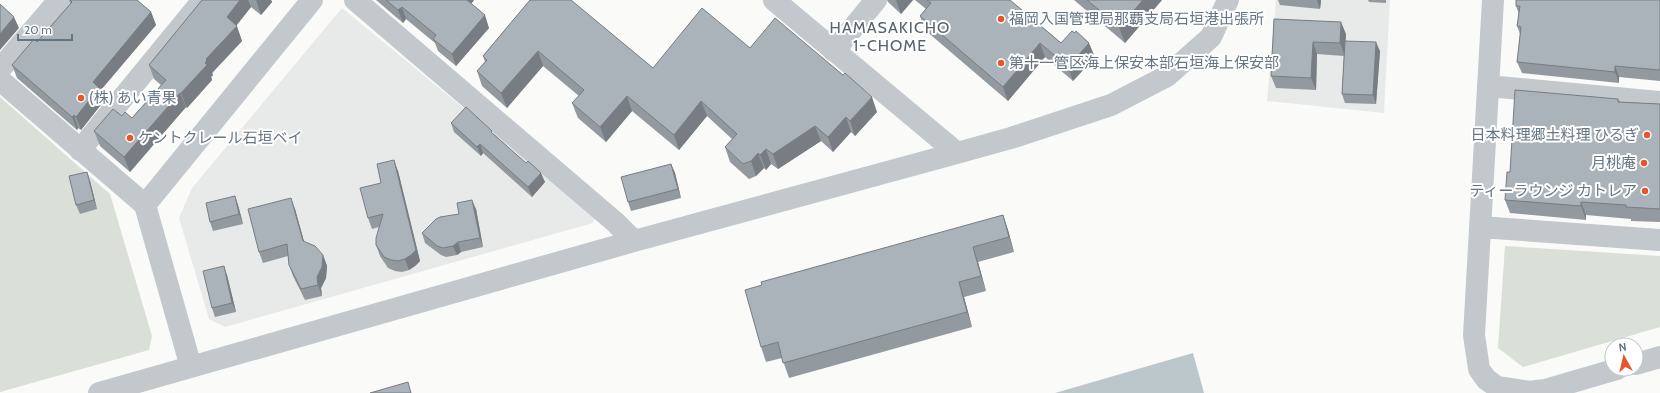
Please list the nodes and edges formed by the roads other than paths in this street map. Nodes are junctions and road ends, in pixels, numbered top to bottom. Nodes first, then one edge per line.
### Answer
1 (59, 0) edge
2 (203, 0) edge
3 (312, 0) edge
4 (356, 0) edge
5 (774, 0) edge
6 (876, 0) edge
7 (1228, 0) edge
8 (1493, 0) edge
9 (834, 51) junction
10 (0, 69) edge
11 (0, 80) edge
12 (1488, 86) junction
13 (1660, 102) edge
14 (80, 150) junction
15 (957, 153) junction
16 (145, 204) junction
17 (1480, 227) junction
18 (1660, 240) edge
19 (634, 241) junction
20 (1660, 357) edge
21 (1644, 362) edge
22 (191, 367) junction
23 (1604, 373) edge
24 (99, 393) edge

1 - 10 street
2 - 14 street
3 - 16 street
4 - 19 street
5 - 9 street
6 - 9 street
7 - 15 street
8 - 12 street
9 - 15 street
11 - 14 street
12 - 13 street
12 - 17 street
14 - 16 street
15 - 19 street
16 - 22 street
17 - 18 street
17 - 23 street
19 - 22 street
20 - 21 street
22 - 24 street

